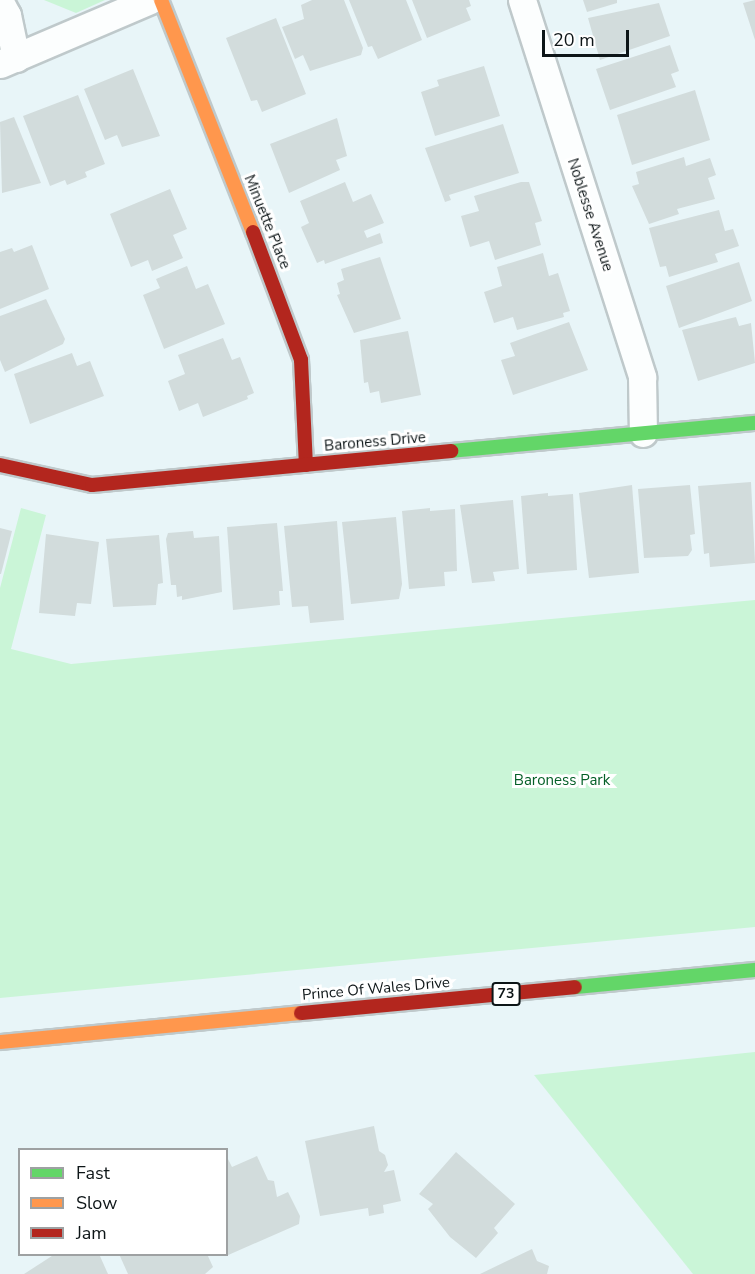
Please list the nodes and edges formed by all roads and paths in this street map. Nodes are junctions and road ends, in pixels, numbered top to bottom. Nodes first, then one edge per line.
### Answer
1 (150, 0) edge
2 (161, 0) edge
3 (522, 0) edge
4 (0, 2) edge
5 (8, 61) edge
6 (755, 423) edge
7 (643, 434) junction
8 (0, 465) edge
9 (306, 465) junction
10 (755, 970) edge
11 (0, 1042) edge

1 - 5 street
2 - 9 street, Minuette Place
3 - 7 street, Noblesse Avenue
4 - 5 street
6 - 7 street, Baroness Drive
7 - 9 street, Baroness Drive
8 - 9 street, Baroness Drive
10 - 11 street, Prince Of Wales Drive / 73

